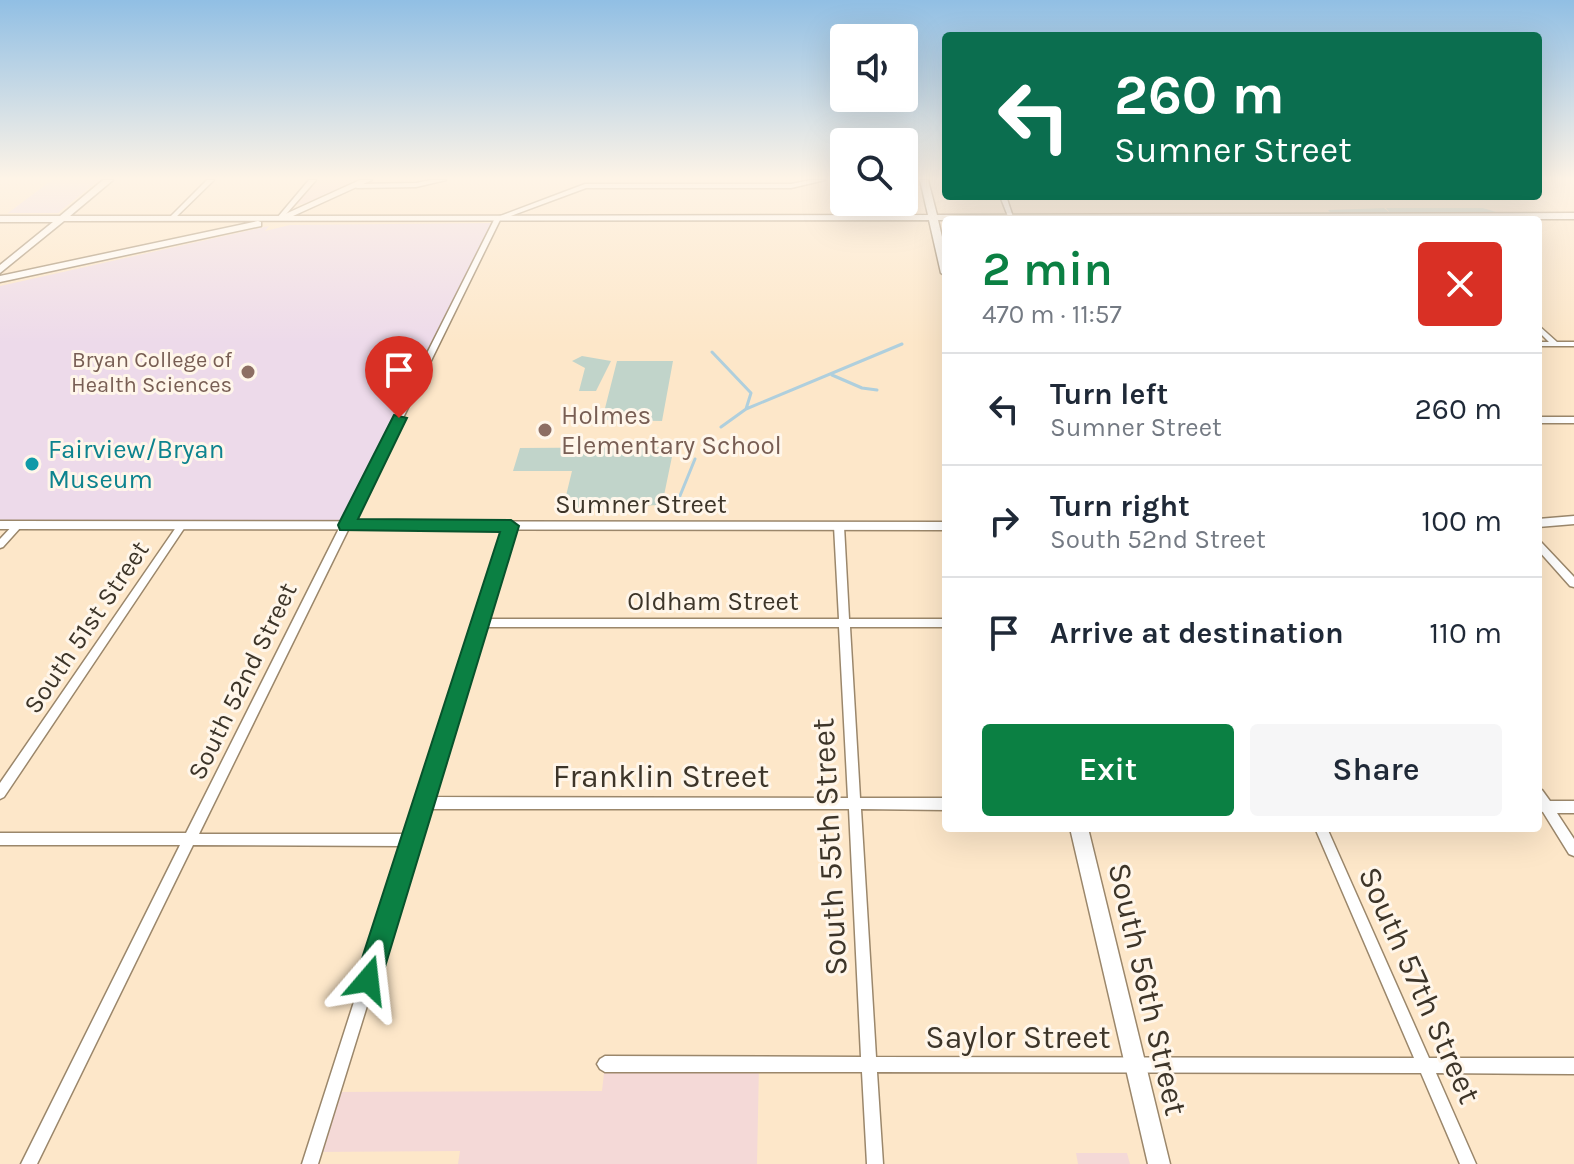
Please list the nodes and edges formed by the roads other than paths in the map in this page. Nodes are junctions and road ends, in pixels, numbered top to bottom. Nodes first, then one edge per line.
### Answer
1 (43, 234) edge
2 (208, 234) edge
3 (489, 234) edge
4 (937, 234) edge
5 (942, 257) edge
6 (0, 270) edge
7 (0, 279) edge
8 (1542, 331) edge
9 (1542, 344) edge
10 (1555, 344) junction
11 (1574, 344) edge
12 (1542, 420) edge
13 (1574, 420) edge
14 (1574, 520) edge
15 (1542, 523) edge
16 (0, 525) edge
17 (18, 525) junction
18 (182, 525) junction
19 (346, 525) junction
20 (511, 526) junction
21 (839, 526) junction
22 (942, 526) edge
23 (0, 545) edge
24 (1542, 548) edge
25 (1574, 583) edge
26 (480, 623) junction
27 (845, 623) junction
28 (942, 623) edge
29 (0, 793) edge
30 (423, 803) junction
31 (855, 804) junction
32 (942, 804) edge
33 (1542, 807) edge
34 (1574, 807) edge
35 (1080, 832) edge
36 (1323, 832) edge
37 (0, 839) edge
38 (191, 839) junction
39 (412, 840) junction
40 (1574, 850) edge
41 (605, 1064) dead end
42 (870, 1065) junction
43 (1136, 1065) junction
44 (1425, 1066) junction
45 (1574, 1066) edge
46 (29, 1164) edge
47 (310, 1164) edge
48 (875, 1164) edge
49 (1159, 1164) edge
50 (1468, 1164) edge

1 - 6 main road
2 - 7 main road
3 - 19 street, South 52nd Street
4 - 5 main road
8 - 10 street
9 - 10 street
10 - 11 street
12 - 13 street
14 - 15 street
16 - 17 street, Sumner Street
17 - 18 street, Sumner Street
17 - 23 street
18 - 19 street, Sumner Street
18 - 29 street, South 51st Street
19 - 20 street, Sumner Street
19 - 38 street, South 52nd Street
20 - 21 street, Sumner Street
20 - 26 street
21 - 22 street, Sumner Street
21 - 27 street, South 55th Street
24 - 25 street
26 - 27 street, Oldham Street
26 - 30 street
27 - 28 street, Oldham Street
27 - 31 street, South 55th Street
30 - 31 street, Franklin Street
30 - 39 street
31 - 32 street, Franklin Street
31 - 42 street, South 55th Street
33 - 34 street
33 - 40 street
35 - 43 main road, South 56th Street
36 - 44 street, South 57th Street
37 - 38 street
38 - 39 street
38 - 46 street, South 52nd Street
39 - 47 street
41 - 42 street, Saylor Street
42 - 43 street, Saylor Street
42 - 48 street, South 55th Street
43 - 44 street, Saylor Street
43 - 49 main road, South 56th Street
44 - 45 street, Saylor Street
44 - 50 street, South 57th Street

